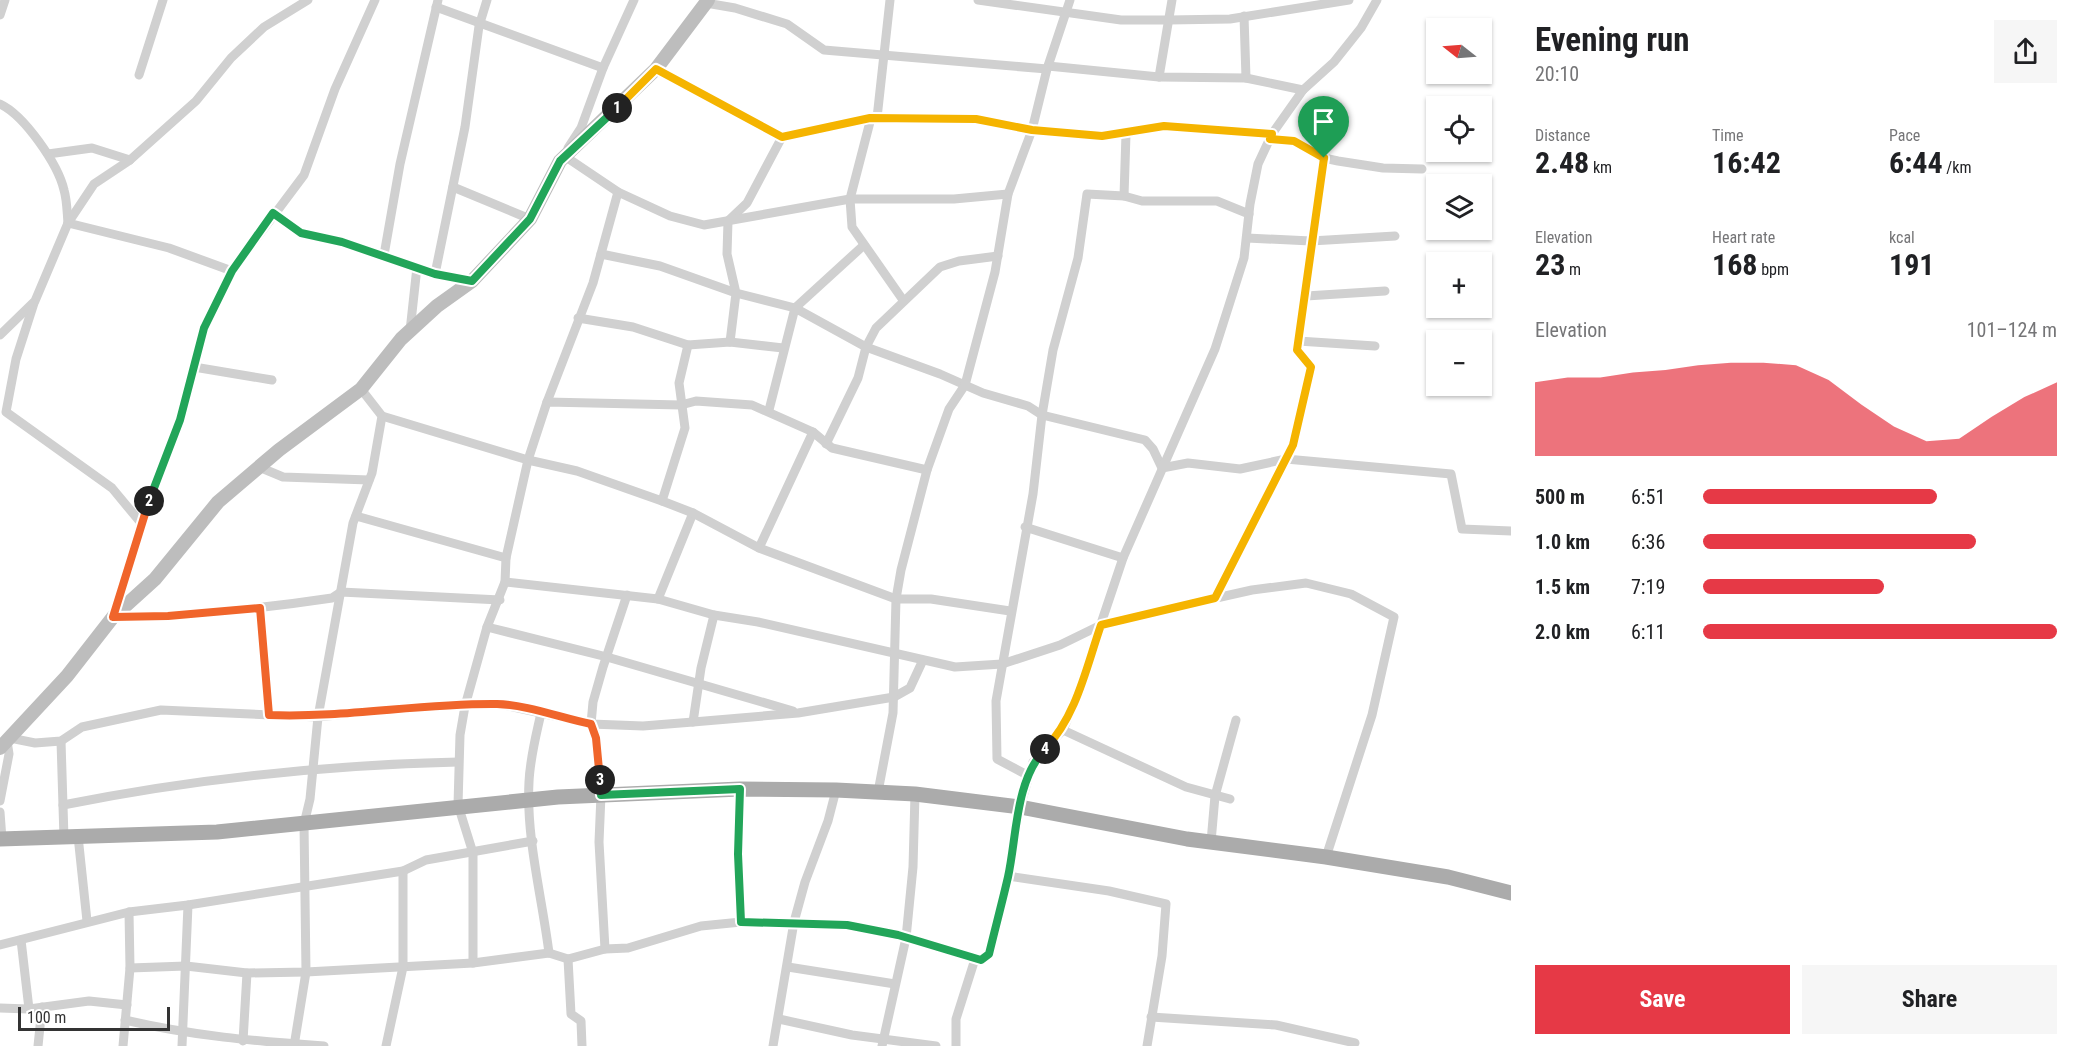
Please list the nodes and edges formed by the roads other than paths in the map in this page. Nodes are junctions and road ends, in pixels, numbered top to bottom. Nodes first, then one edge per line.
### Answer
1 (5, 0) edge
2 (163, 0) edge
3 (308, 0) edge
4 (375, 0) edge
5 (487, 0) edge
6 (634, 0) edge
7 (743, 0) edge
8 (891, 0) edge
9 (983, 0) edge
10 (1070, 0) edge
11 (1172, 0) edge
12 (1348, 0) edge
13 (1377, 0) edge
14 (707, 2) edge
15 (437, 4) edge
16 (735, 8) junction
17 (1067, 11) junction
18 (0, 15) edge
19 (1244, 16) junction
20 (1169, 20) junction
21 (481, 22) junction
22 (882, 54) junction
23 (603, 68) junction
24 (1047, 68) junction
25 (656, 69) junction
26 (139, 75) dead end
27 (1159, 77) junction
28 (1246, 78) junction
29 (1303, 90) junction
30 (0, 105) edge
31 (874, 118) junction
32 (1032, 130) junction
33 (1126, 134) junction
34 (1271, 136) junction
35 (782, 137) junction
36 (48, 154) junction
37 (1324, 158) junction
38 (563, 159) junction
39 (130, 160) junction
40 (1422, 169) dead end
41 (453, 188) junction
42 (618, 192) junction
43 (1008, 194) junction
44 (1124, 196) junction
45 (850, 199) junction
46 (273, 213) junction
47 (1249, 214) junction
48 (530, 219) junction
49 (729, 221) junction
50 (68, 223) junction
51 (1395, 236) dead end
52 (1247, 238) junction
53 (1311, 241) junction
54 (864, 245) junction
55 (601, 254) junction
56 (384, 255) junction
57 (998, 256) junction
58 (417, 267) junction
59 (232, 271) junction
60 (435, 274) junction
61 (472, 281) junction
62 (1385, 291) dead end
63 (736, 293) junction
64 (1306, 296) junction
65 (903, 300) junction
66 (35, 301) junction
67 (795, 308) junction
68 (578, 318) junction
69 (410, 331) junction
70 (0, 335) edge
71 (1299, 341) junction
72 (730, 342) junction
73 (688, 345) junction
74 (1375, 346) dead end
75 (866, 347) junction
76 (783, 348) junction
77 (194, 367) junction
78 (272, 380) dead end
79 (964, 385) junction
80 (362, 389) junction
81 (547, 402) junction
82 (681, 405) junction
83 (769, 410) junction
84 (1042, 415) junction
85 (382, 416) junction
86 (813, 432) junction
87 (826, 444) junction
88 (1286, 459) junction
89 (528, 460) junction
90 (259, 467) junction
91 (1162, 468) junction
92 (927, 470) junction
93 (369, 480) junction
94 (662, 501) junction
95 (693, 513) junction
96 (356, 516) junction
97 (141, 523) junction
98 (1025, 527) junction
99 (1511, 531) edge
100 (759, 548) junction
101 (506, 558) junction
102 (1123, 558) junction
103 (505, 582) junction
104 (341, 592) junction
105 (627, 595) junction
106 (1215, 598) junction
107 (658, 599) junction
108 (896, 599) junction
109 (500, 600) junction
110 (260, 608) junction
111 (1010, 611) junction
112 (714, 615) junction
113 (113, 617) junction
114 (1101, 625) junction
115 (487, 627) junction
116 (893, 653) junction
117 (607, 657) junction
118 (923, 660) junction
119 (1002, 664) junction
120 (698, 684) junction
121 (894, 697) junction
122 (465, 706) junction
123 (541, 713) junction
124 (798, 713) junction
125 (269, 715) junction
126 (318, 717) junction
127 (1236, 720) dead end
128 (693, 722) junction
129 (591, 724) junction
130 (1063, 730) junction
131 (61, 741) junction
132 (6, 742) edge
133 (458, 762) junction
134 (313, 770) junction
135 (1029, 776) junction
136 (740, 789) junction
137 (836, 790) junction
138 (878, 792) junction
139 (915, 794) junction
140 (601, 795) junction
141 (1215, 796) junction
142 (0, 797) edge
143 (1230, 799) dead end
144 (530, 800) junction
145 (63, 805) junction
146 (458, 805) junction
147 (1020, 807) junction
148 (0, 812) edge
149 (304, 824) junction
150 (71, 837) junction
151 (1, 839) edge
152 (533, 841) junction
153 (1211, 842) junction
154 (473, 853) junction
155 (1326, 857) junction
156 (403, 871) junction
157 (1008, 876) junction
158 (306, 887) junction
159 (1511, 893) edge
160 (188, 905) junction
161 (129, 912) junction
162 (87, 921) junction
163 (794, 921) junction
164 (741, 922) junction
165 (906, 938) junction
166 (21, 940) junction
167 (0, 945) edge
168 (605, 950) junction
169 (549, 953) junction
170 (568, 959) junction
171 (975, 959) junction
172 (473, 963) junction
173 (186, 966) junction
174 (403, 967) junction
175 (788, 967) junction
176 (130, 968) junction
177 (306, 972) junction
178 (247, 973) junction
179 (895, 984) junction
180 (127, 1005) junction
181 (42, 1007) junction
182 (0, 1008) edge
183 (29, 1009) junction
184 (1151, 1017) junction
185 (779, 1019) junction
186 (125, 1020) junction
187 (183, 1033) junction
188 (243, 1041) junction
189 (884, 1043) edge
190 (1355, 1043) dead end
191 (294, 1045) edge
192 (38, 1046) edge
193 (123, 1046) edge
194 (182, 1046) edge
195 (324, 1046) edge
196 (386, 1046) edge
197 (582, 1046) edge
198 (773, 1046) edge
199 (936, 1046) edge
200 (956, 1046) edge
201 (1147, 1046) edge

1 - 18 street
2 - 26 street
3 - 39 street
4 - 46 street
5 - 21 street
6 - 23 street
7 - 16 street
8 - 22 street
9 - 17 street
10 - 17 street
11 - 20 street
12 - 19 street
13 - 29 street
14 - 16 street
14 - 25 street
15 - 21 street
15 - 56 street
16 - 22 street
17 - 20 street
17 - 24 street
19 - 20 street
19 - 28 street
20 - 27 street
21 - 23 street
21 - 41 street
22 - 24 street
22 - 31 street
23 - 38 street
24 - 27 street
24 - 32 street
25 - 35 street
25 - 38 street
27 - 28 street
28 - 29 street
29 - 34 street
30 - 36 street
31 - 32 street
31 - 35 street
31 - 45 street
32 - 33 street
32 - 43 street
33 - 34 street
33 - 44 street
34 - 37 street
34 - 47 street
35 - 49 street
36 - 39 street
36 - 50 street
37 - 40 street
37 - 53 street
38 - 42 street
38 - 48 street
39 - 50 street
41 - 48 street
41 - 60 street
42 - 49 street
42 - 55 street
43 - 45 street
43 - 57 street
44 - 47 street
44 - 84 street
45 - 49 street
45 - 54 street
46 - 56 street
46 - 59 street
47 - 52 street
48 - 61 street
49 - 63 street
50 - 59 street
50 - 66 street
51 - 53 street
52 - 53 street
52 - 91 street
53 - 64 street
54 - 65 street
54 - 67 street
55 - 63 street
55 - 68 street
56 - 58 street
57 - 65 street
57 - 79 street
58 - 60 street
58 - 69 street
59 - 77 street
60 - 61 street
61 - 69 street
62 - 64 street
63 - 67 street
63 - 72 street
64 - 71 street
65 - 75 street
66 - 70 street
66 - 97 street
67 - 75 street
67 - 76 street
68 - 73 street
68 - 81 street
69 - 80 street
71 - 74 street
71 - 88 street
72 - 73 street
72 - 76 street
73 - 82 street
75 - 79 street
75 - 87 street
76 - 83 street
77 - 78 street
77 - 97 street
79 - 84 street
79 - 92 street
80 - 85 street
80 - 90 street
81 - 82 street
81 - 89 street
82 - 83 street
82 - 94 street
83 - 86 street
84 - 91 street
84 - 98 street
85 - 89 street
85 - 93 street
86 - 87 street
86 - 100 street
87 - 92 street
88 - 91 street
88 - 99 street
88 - 106 street
89 - 94 street
89 - 101 street
90 - 93 street
90 - 113 street
91 - 102 street
92 - 108 street
93 - 96 street
94 - 95 street
95 - 100 street
95 - 107 street
96 - 101 street
96 - 104 street
97 - 113 street
98 - 102 street
98 - 111 street
100 - 108 street
101 - 103 street
102 - 114 street
103 - 105 street
103 - 109 street
104 - 109 street
104 - 110 street
104 - 126 street
105 - 107 street
105 - 117 street
106 - 114 street
106 - 155 street
107 - 112 street
108 - 111 street
108 - 116 street
109 - 115 street
110 - 113 street
110 - 125 street
111 - 119 street
112 - 116 street
112 - 120 street
113 - 132 street
114 - 119 street
114 - 130 street
115 - 117 street
115 - 122 street
116 - 118 street
116 - 121 street
117 - 120 street
117 - 129 street
118 - 119 street
118 - 121 street
119 - 135 street
120 - 124 street
120 - 128 street
121 - 124 street
121 - 138 street
122 - 123 street
122 - 126 street
122 - 133 street
123 - 129 street
123 - 144 street
124 - 128 street
125 - 126 street
125 - 131 street
126 - 134 street
127 - 141 street
128 - 129 street
129 - 140 street
130 - 135 street
130 - 141 street
131 - 132 street
131 - 145 street
132 - 142 street
133 - 134 street
133 - 146 street
134 - 145 street
134 - 149 street
135 - 147 street
136 - 137 main road
136 - 140 main road
136 - 164 street
137 - 138 main road
137 - 163 street
138 - 139 main road
139 - 147 main road
139 - 165 street
140 - 144 main road
140 - 168 street
141 - 143 street
141 - 153 street
144 - 146 main road
144 - 152 street
145 - 150 street
146 - 149 main road
146 - 154 street
147 - 153 main road
147 - 157 street
148 - 151 street
149 - 150 main road
149 - 158 street
150 - 151 main road
150 - 162 street
152 - 154 street
152 - 169 street
153 - 155 main road
154 - 156 street
154 - 172 street
155 - 159 main road
156 - 158 street
156 - 174 street
157 - 171 street
157 - 184 street
158 - 160 street
158 - 177 street
160 - 161 street
160 - 173 street
161 - 162 street
161 - 176 street
162 - 166 street
163 - 164 street
163 - 165 street
163 - 175 street
164 - 168 street
165 - 171 street
165 - 179 street
166 - 167 street
166 - 183 street
168 - 170 street
169 - 170 street
169 - 172 street
170 - 197 street
171 - 200 street
172 - 174 street
173 - 176 street
173 - 178 street
173 - 187 street
174 - 177 street
174 - 196 street
175 - 179 street
175 - 185 street
176 - 180 street
177 - 178 street
177 - 191 street
178 - 188 street
179 - 189 street
180 - 181 street
180 - 186 street
181 - 183 street
181 - 192 street
182 - 183 street
184 - 190 street
184 - 201 street
185 - 189 street
185 - 198 street
186 - 187 street
186 - 193 street
187 - 188 street
187 - 194 street
188 - 191 street
189 - 199 street
191 - 195 street

